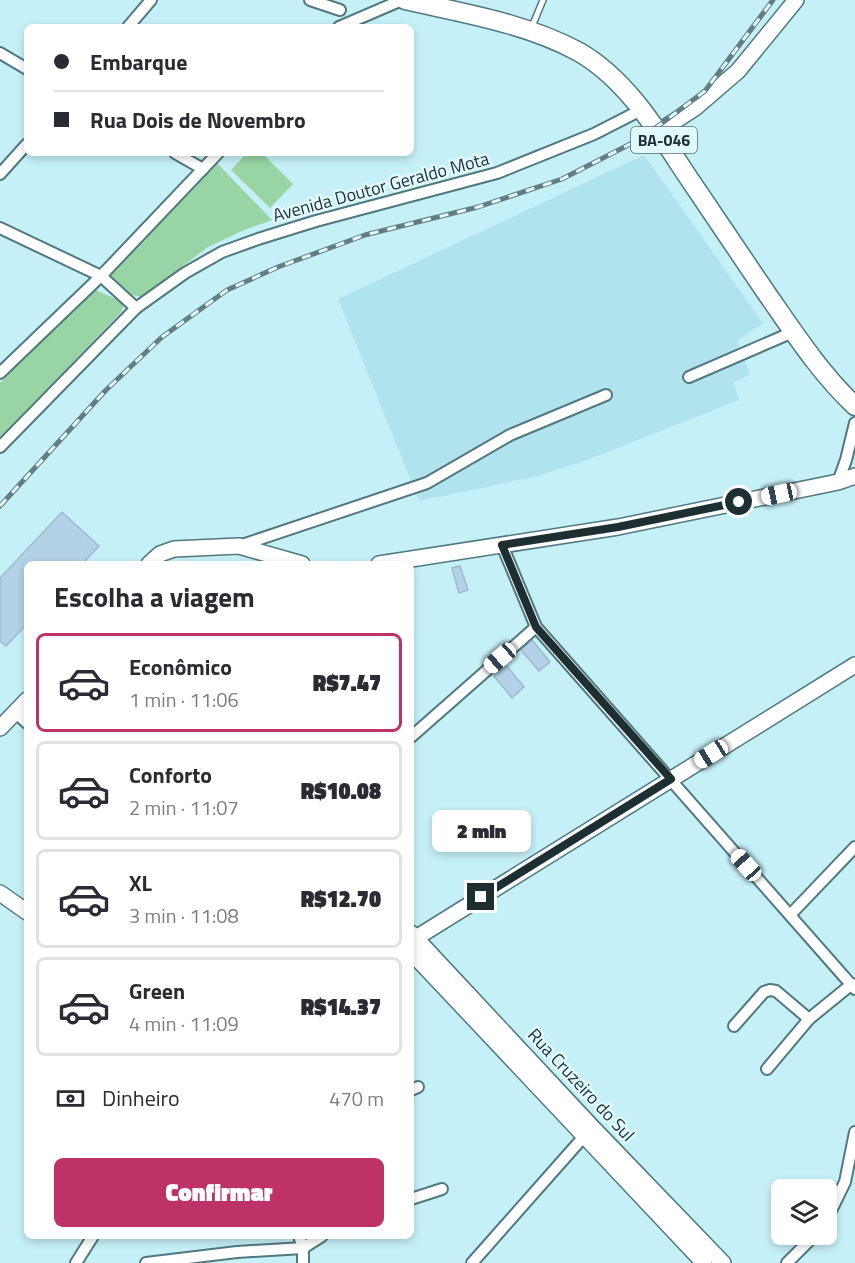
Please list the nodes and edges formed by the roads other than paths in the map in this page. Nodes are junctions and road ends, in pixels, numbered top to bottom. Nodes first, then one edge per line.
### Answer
1 (151, 0) edge
2 (310, 0) edge
3 (403, 0) edge
4 (543, 0) edge
5 (796, 0) edge
6 (340, 5) edge
7 (453, 5) edge
8 (131, 24) edge
9 (340, 24) edge
10 (347, 24) edge
11 (530, 32) junction
12 (0, 53) edge
13 (24, 67) edge
14 (641, 110) junction
15 (658, 132) junction
16 (24, 147) edge
17 (180, 156) edge
18 (215, 156) edge
19 (203, 169) junction
20 (0, 174) edge
21 (0, 228) edge
22 (101, 276) junction
23 (136, 308) junction
24 (793, 333) junction
25 (0, 373) edge
26 (689, 377) dead end
27 (606, 395) dead end
28 (855, 405) edge
29 (855, 423) edge
30 (0, 447) edge
31 (855, 477) edge
32 (838, 482) junction
33 (502, 545) junction
34 (239, 546) junction
35 (152, 561) edge
36 (292, 561) edge
37 (398, 561) edge
38 (536, 627) junction
39 (855, 665) edge
40 (24, 703) edge
41 (15, 712) junction
42 (24, 720) edge
43 (0, 728) edge
44 (414, 734) edge
45 (671, 779) junction
46 (855, 848) edge
47 (0, 893) edge
48 (24, 910) edge
49 (791, 914) junction
50 (414, 940) edge
51 (414, 943) edge
52 (853, 986) edge
53 (809, 1019) junction
54 (734, 1026) dead end
55 (767, 1069) dead end
56 (588, 1132) junction
57 (855, 1132) edge
58 (442, 1189) dead end
59 (414, 1198) edge
60 (837, 1198) edge
61 (91, 1239) edge
62 (300, 1239) edge
63 (320, 1239) edge
64 (805, 1245) edge
65 (702, 1255) edge
66 (304, 1258) edge
67 (76, 1263) edge
68 (147, 1263) edge
69 (472, 1263) edge
70 (723, 1263) edge
71 (787, 1263) edge

1 - 8 street
2 - 6 street
3 - 7 main road, BA-046
3 - 10 street
4 - 11 lane
5 - 15 street
6 - 9 street
7 - 11 main road, BA-046
11 - 14 main road, BA-046
12 - 13 street
14 - 15 main road, BA-046
14 - 23 street, Avenida Doutor Geraldo Mota
15 - 24 main road, BA-046
16 - 20 street
17 - 19 street
18 - 19 street
19 - 22 street
21 - 22 street
22 - 23 street
22 - 25 street
23 - 30 street, Avenida Doutor Geraldo Mota
24 - 26 street
24 - 28 main road, BA-046
27 - 34 street
29 - 32 street
31 - 32 street
32 - 33 street
33 - 37 street
33 - 38 street
34 - 35 street
34 - 36 street
38 - 44 street
38 - 45 street
39 - 45 street
40 - 41 street
41 - 42 street
41 - 43 street
45 - 49 street
45 - 50 street
46 - 49 street
47 - 48 street
49 - 52 street
51 - 56 street, Rua Cruzeiro do Sul
52 - 53 street
53 - 54 street
53 - 55 street
56 - 65 street, Rua Cruzeiro do Sul
56 - 69 street
57 - 60 street
58 - 59 street
61 - 67 street
62 - 66 street
63 - 66 street
64 - 71 street
65 - 70 street, Rua Cruzeiro do Sul
66 - 68 street

